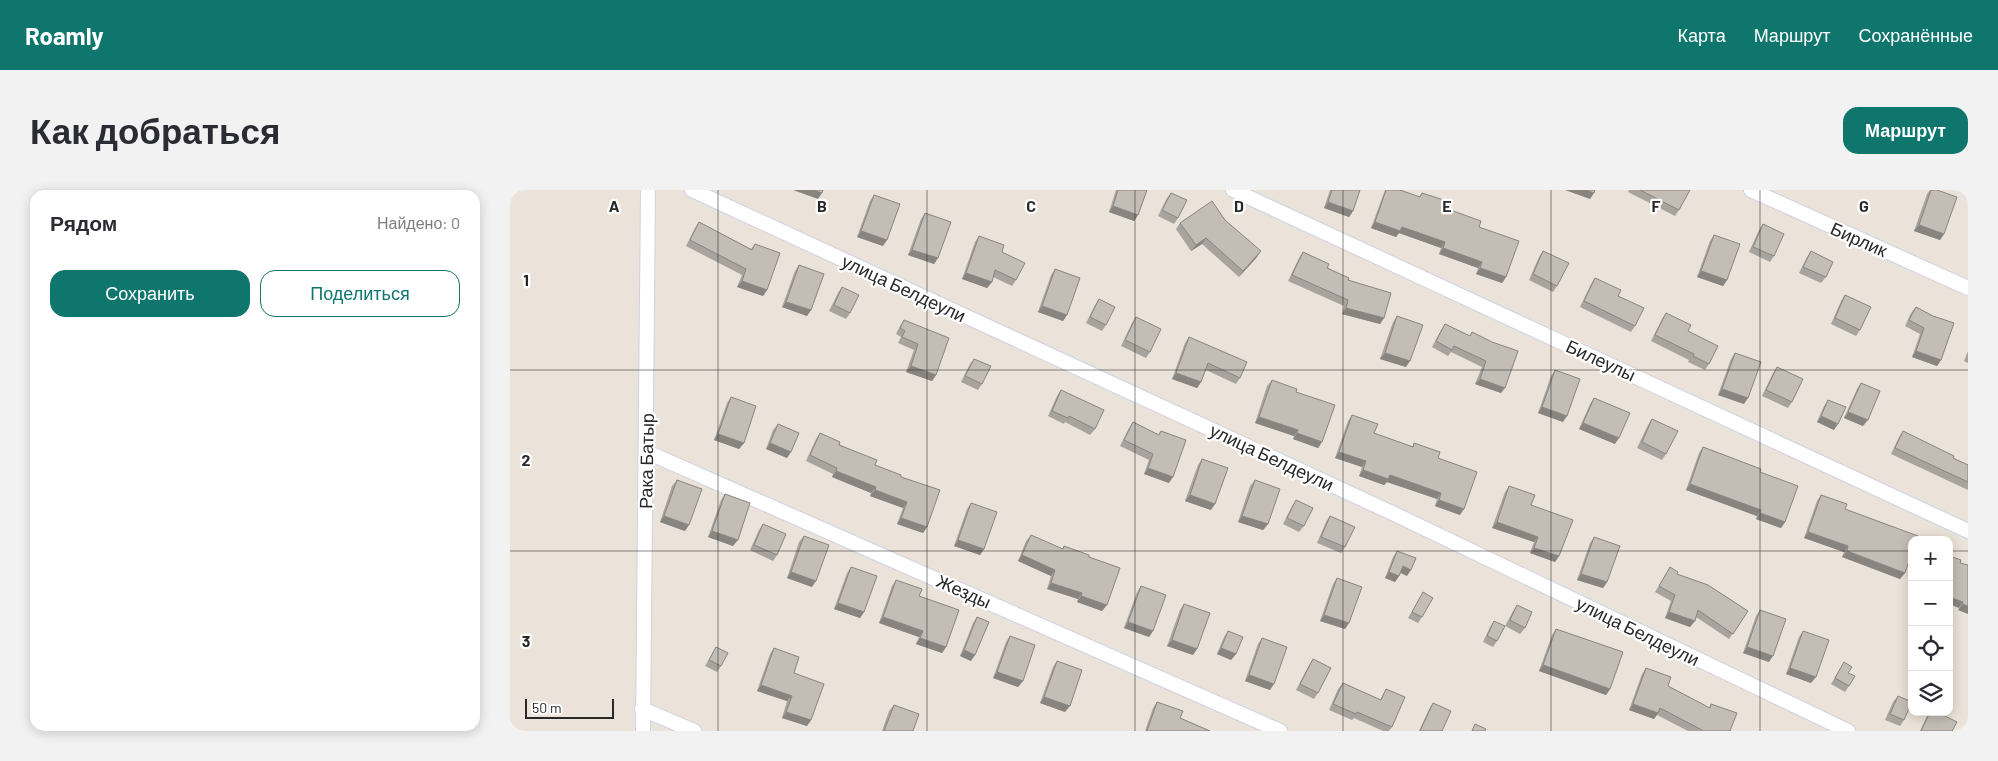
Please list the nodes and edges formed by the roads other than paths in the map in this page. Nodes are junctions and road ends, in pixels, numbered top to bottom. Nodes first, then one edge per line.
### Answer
1 (648, 190) edge
2 (692, 190) edge
3 (1234, 190) edge
4 (1751, 190) edge
5 (1968, 288) edge
6 (647, 452) junction
7 (1968, 531) edge
8 (642, 709) junction
9 (643, 731) edge
10 (694, 731) edge
11 (1280, 731) edge
12 (1848, 731) edge

1 - 6 street, Рака Батыр
2 - 12 street, улица Белдеули
3 - 7 street, Билеулы
4 - 5 street, Бирлик
6 - 8 street, Рака Батыр
6 - 11 street, Жезды
8 - 9 street, Рака Батыр
8 - 10 street

